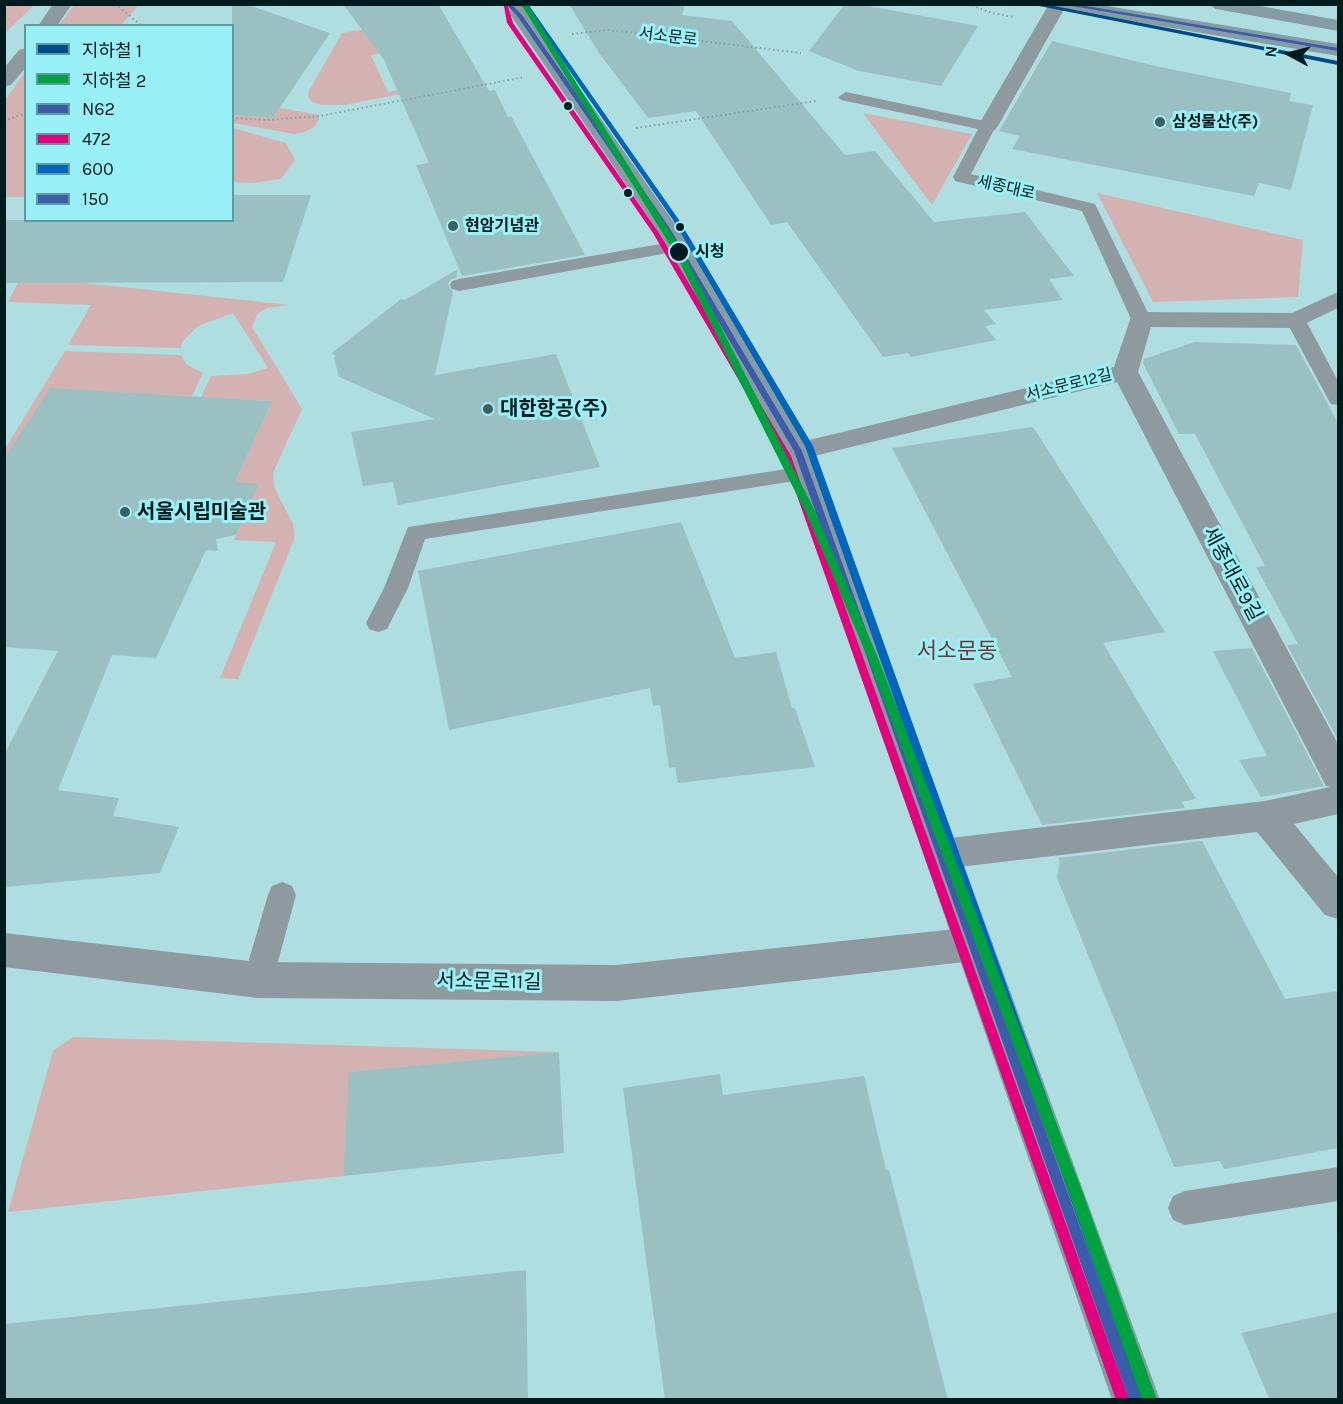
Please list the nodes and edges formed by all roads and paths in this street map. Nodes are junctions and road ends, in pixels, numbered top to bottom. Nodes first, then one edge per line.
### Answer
1 (63, 4) edge
2 (116, 4) edge
3 (1058, 4) edge
4 (1216, 4) edge
5 (515, 8) edge
6 (48, 24) edge
7 (140, 24) edge
8 (1338, 26) edge
9 (536, 39) junction
10 (1338, 50) edge
11 (801, 53) dead end
12 (24, 56) edge
13 (558, 71) junction
14 (4, 81) edge
15 (846, 97) joint
16 (24, 113) edge
17 (234, 118) edge
18 (4, 121) edge
19 (988, 126) junction
20 (601, 133) junction
21 (678, 246) junction
22 (474, 263) dead end
23 (484, 280) junction
24 (459, 285) dead end
25 (1338, 299) edge
26 (1141, 319) junction
27 (1296, 321) junction
28 (1125, 372) junction
29 (1338, 399) edge
30 (802, 462) junction
31 (378, 623) dead end
32 (1338, 776) edge
33 (1338, 800) edge
34 (1265, 816) junction
35 (942, 854) junction
36 (282, 895) dead end
37 (1338, 903) edge
38 (974, 944) junction
39 (4, 950) edge
40 (258, 980) junction
41 (1338, 1184) edge
42 (1185, 1208) dead end
43 (1136, 1400) edge

1 - 6 street
2 - 7 path
3 - 10 main road, 세종대로
3 - 19 street, 세종대로
4 - 8 main road
5 - 9 main road
9 - 11 path, 서소문로
9 - 13 main road
12 - 14 street
13 - 17 path
13 - 20 main road
15 - 19 lane
15 - 20 path
16 - 18 path
19 - 26 lane, 세종대로
20 - 21 main road
21 - 23 lane
21 - 30 main road
22 - 23 lane
23 - 24 lane
25 - 27 street
26 - 27 street
26 - 28 street, 서소문로12길
27 - 29 lane
28 - 30 street, 서소문로12길
28 - 32 street, 세종대로9길
30 - 31 lane
30 - 35 main road
33 - 34 street
34 - 35 street
34 - 37 street
35 - 38 main road
36 - 40 lane
38 - 40 street, 서소문로11길
38 - 43 main road
39 - 40 street, 서소문로11길
41 - 42 lane

